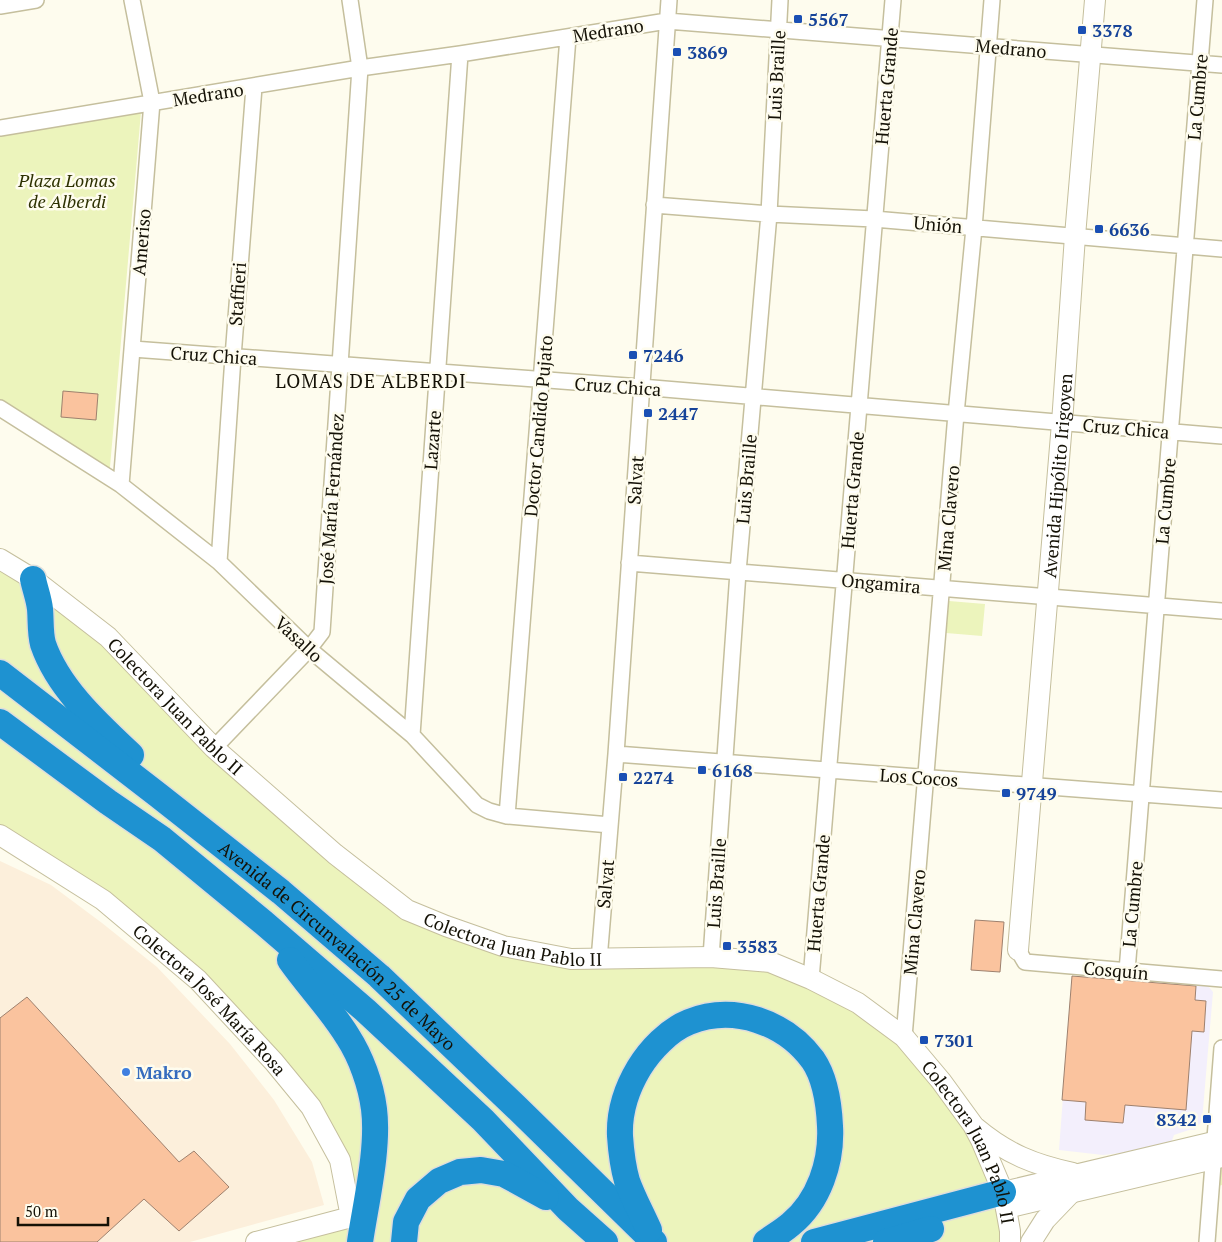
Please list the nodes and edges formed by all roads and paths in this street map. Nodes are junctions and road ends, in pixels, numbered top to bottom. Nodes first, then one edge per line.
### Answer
1 (36, 0) edge
2 (132, 0) edge
3 (350, 0) edge
4 (669, 0) edge
5 (780, 0) edge
6 (893, 0) edge
7 (992, 0) edge
8 (1095, 0) edge
9 (1205, 0) edge
10 (0, 6) edge
11 (667, 21) junction
12 (779, 30) junction
13 (568, 37) junction
14 (890, 38) junction
15 (988, 46) junction
16 (460, 54) junction
17 (1090, 54) junction
18 (1200, 63) junction
19 (1222, 65) edge
20 (360, 68) junction
21 (254, 87) junction
22 (152, 102) junction
23 (0, 128) edge
24 (654, 205) junction
25 (769, 214) junction
26 (874, 219) junction
27 (974, 228) junction
28 (1076, 236) junction
29 (1185, 246) junction
30 (1222, 249) edge
31 (133, 349) junction
32 (233, 357) junction
33 (340, 365) junction
34 (437, 372) junction
35 (541, 380) junction
36 (641, 387) junction
37 (754, 397) junction
38 (859, 406) junction
39 (0, 408) edge
40 (956, 414) junction
41 (1062, 423) junction
42 (1170, 432) junction
43 (1222, 436) edge
44 (121, 485) junction
45 (0, 559) edge
46 (219, 562) junction
47 (629, 563) junction
48 (738, 572) junction
49 (33, 579) junction
50 (844, 580) junction
51 (942, 588) junction
52 (1046, 597) junction
53 (1156, 606) junction
54 (1222, 611) edge
55 (309, 649) junction
56 (0, 673) edge
57 (0, 722) edge
58 (0, 728) edge
59 (412, 735) junction
60 (28, 743) junction
61 (214, 748) junction
62 (616, 754) junction
63 (725, 762) junction
64 (828, 770) junction
65 (926, 777) junction
66 (1031, 785) junction
67 (158, 794) junction
68 (1141, 794) junction
69 (1222, 800) edge
70 (507, 816) junction
71 (610, 825) junction
72 (0, 835) edge
73 (264, 923) junction
74 (1018, 950) joint
75 (711, 957) junction
76 (599, 960) junction
77 (1127, 971) junction
78 (811, 979) junction
79 (1222, 979) edge
80 (904, 1036) junction
81 (1222, 1048) edge
82 (972, 1125) junction
83 (1218, 1150) edge
84 (1078, 1174) junction
85 (1216, 1187) edge
86 (1070, 1194) junction
87 (1005, 1200) junction
88 (568, 1209) junction
89 (352, 1229) edge
90 (256, 1242) edge
91 (360, 1242) edge
92 (404, 1242) edge
93 (605, 1242) edge
94 (654, 1242) edge
95 (766, 1242) edge
96 (814, 1242) edge
97 (886, 1242) edge
98 (1010, 1242) edge
99 (1031, 1242) edge
100 (1207, 1242) edge

1 - 10 street
2 - 22 street, Ameriso
3 - 20 street, José María Fernández
4 - 11 street, Salvat
5 - 12 street, Luis Braille
6 - 14 street, Huerta Grande
7 - 15 street, Mina Clavero
8 - 17 main road, Avenida Hipólito Irigoyen
9 - 18 street, La Cumbre
11 - 12 street, Medrano
11 - 13 street, Medrano
11 - 24 street, Salvat
12 - 14 street, Medrano
12 - 25 street, Luis Braille
13 - 16 street, Medrano
13 - 35 street, Doctor Candido Pujato
14 - 15 street, Medrano
14 - 26 street, Huerta Grande
15 - 17 street, Medrano
15 - 27 street, Mina Clavero
16 - 20 street, Medrano
16 - 34 street, Lazarte
17 - 18 street, Medrano
17 - 28 main road, Avenida Hipólito Irigoyen
18 - 19 street, Medrano
18 - 29 street, La Cumbre
20 - 21 street, Medrano
20 - 33 street, José María Fernández
21 - 22 street, Medrano
21 - 32 street, Staffieri
22 - 23 street, Medrano
22 - 31 street, Ameriso
24 - 25 street, Unión
24 - 36 street, Salvat
25 - 26 street, Unión
25 - 37 street, Luis Braille
26 - 27 street, Unión
26 - 38 street, Huerta Grande
27 - 28 street, Unión
27 - 40 street, Mina Clavero
28 - 29 street, Unión
28 - 41 main road, Avenida Hipólito Irigoyen
29 - 30 street, Unión
29 - 42 street, La Cumbre
31 - 32 street, Cruz Chica
31 - 44 street, Ameriso
32 - 33 street, Cruz Chica
32 - 46 street, Staffieri
33 - 34 street, Cruz Chica
33 - 55 street, José María Fernández
34 - 35 street, Cruz Chica
34 - 59 street, Lazarte
35 - 36 street, Cruz Chica
35 - 70 street, Doctor Candido Pujato
36 - 37 street, Cruz Chica
36 - 47 street, Salvat
37 - 38 street, Cruz Chica
37 - 48 street, Luis Braille
38 - 40 street, Cruz Chica
38 - 50 street, Huerta Grande
39 - 44 street, Vasallo
40 - 41 street, Cruz Chica
40 - 51 street, Mina Clavero
41 - 42 street, Cruz Chica
41 - 52 main road, Avenida Hipólito Irigoyen
42 - 43 street, Cruz Chica
42 - 53 street, La Cumbre
44 - 46 street, Vasallo
45 - 49 main road, Colectora Juan Pablo II
46 - 55 street, Vasallo
47 - 48 street, Ongamira
47 - 62 street, Salvat
48 - 50 street, Ongamira
48 - 63 street, Luis Braille
49 - 61 main road, Colectora Juan Pablo II
49 - 67 highway
50 - 51 street, Ongamira
50 - 64 street, Huerta Grande
51 - 52 street, Ongamira
51 - 65 street, Mina Clavero
52 - 53 street, Ongamira
52 - 66 main road, Avenida Hipólito Irigoyen
53 - 54 street, Ongamira
53 - 68 street, La Cumbre
55 - 59 street, Vasallo
55 - 61 street, José María Fernández
56 - 67 highway, Avenida de Circunvalación 25 de Mayo
57 - 60 highway, Avenida de Circunvalación 25 de Mayo
58 - 60 highway
59 - 70 street, Vasallo
60 - 73 highway, Avenida de Circunvalación 25 de Mayo
61 - 76 main road, Colectora Juan Pablo II
62 - 63 street, Los Cocos
62 - 71 street, Salvat
63 - 64 street, Los Cocos
63 - 75 street, Luis Braille
64 - 65 street, Los Cocos
64 - 78 street, Huerta Grande
65 - 66 street, Los Cocos
65 - 80 street, Mina Clavero
66 - 68 street, Los Cocos
66 - 74 main road, Avenida Hipólito Irigoyen
67 - 94 highway, Avenida de Circunvalación 25 de Mayo
68 - 69 street, Los Cocos
68 - 77 street, La Cumbre
70 - 71 street, Vasallo
71 - 76 street, Salvat
72 - 89 main road, Colectora José María Rosa
73 - 88 highway, Avenida de Circunvalación 25 de Mayo
73 - 91 highway
74 - 77 street, Cosquín
75 - 76 main road, Colectora Juan Pablo II
75 - 78 main road, Colectora Juan Pablo II
77 - 79 street, Cosquín
78 - 80 main road, Colectora Juan Pablo II
80 - 82 main road, Colectora Juan Pablo II
81 - 83 street
82 - 84 main road
82 - 87 main road, Colectora Juan Pablo II
83 - 84 main road
83 - 85 street
83 - 86 main road
84 - 87 main road
85 - 100 street
86 - 87 main road
86 - 99 main road
87 - 96 highway
87 - 97 highway
87 - 98 main road, Colectora Juan Pablo II
88 - 92 highway
88 - 93 highway, Avenida de Circunvalación 25 de Mayo
89 - 90 main road
94 - 95 highway

